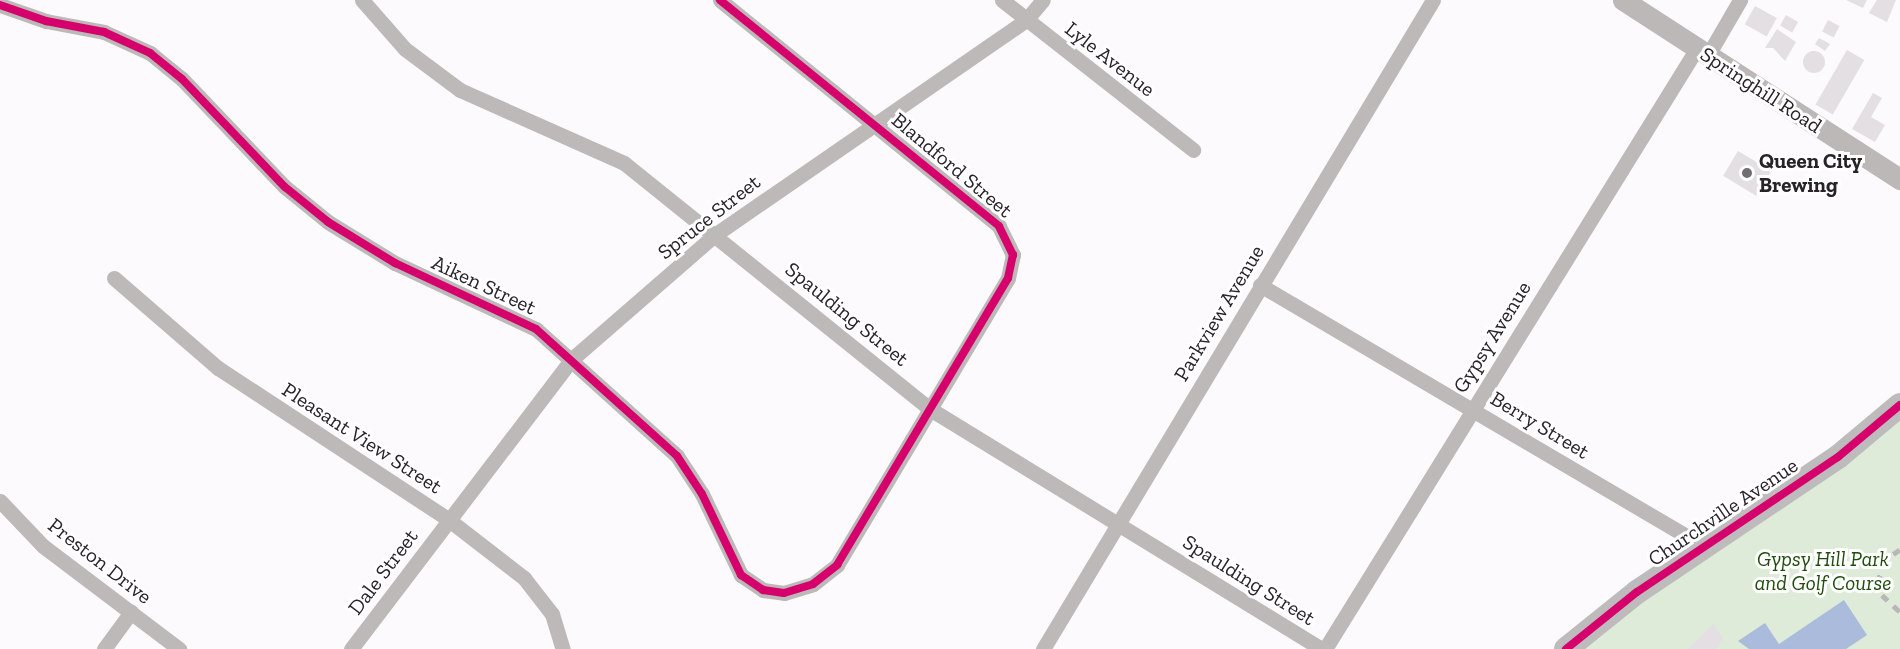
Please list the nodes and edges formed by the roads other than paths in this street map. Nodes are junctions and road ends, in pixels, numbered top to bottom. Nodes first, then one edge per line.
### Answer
1 (362, 0) edge
2 (720, 0) edge
3 (1002, 0) edge
4 (1043, 0) edge
5 (1432, 0) edge
6 (1623, 0) edge
7 (1740, 0) edge
8 (0, 5) edge
9 (1026, 20) junction
10 (1702, 51) junction
11 (874, 123) junction
12 (1193, 150) dead end
13 (1900, 179) edge
14 (716, 234) junction
15 (114, 279) dead end
16 (1260, 285) junction
17 (572, 359) junction
18 (1900, 405) edge
19 (1472, 408) junction
20 (930, 410) junction
21 (0, 501) edge
22 (449, 520) junction
23 (1118, 523) junction
24 (1705, 547) junction
25 (131, 612) junction
26 (104, 649) edge
27 (179, 649) edge
28 (351, 649) edge
29 (562, 649) edge
30 (1043, 649) edge
31 (1323, 649) edge
32 (1566, 649) edge

1 - 14 street, Spaulding Street
2 - 11 street, Blandford Street
3 - 9 street, Lyle Avenue
4 - 9 street, Spruce Street
5 - 16 street, Parkview Avenue
6 - 10 street, Springhill Road
7 - 10 street, Gypsy Avenue
8 - 17 street, Aiken Street
9 - 11 street, Spruce Street
9 - 12 street, Lyle Avenue
10 - 13 street, Springhill Road
10 - 19 street, Gypsy Avenue
11 - 14 street, Spruce Street
11 - 20 street, Blandford Street
14 - 17 street, Spruce Street
14 - 20 street, Spaulding Street
15 - 22 street, Pleasant View Street
16 - 19 street, Berry Street
16 - 23 street, Parkview Avenue
17 - 20 street, Aiken Street
17 - 22 street, Spruce Street
18 - 24 main road, Churchville Avenue
19 - 24 street, Berry Street
19 - 31 street, Gypsy Avenue
20 - 23 street, Spaulding Street
21 - 25 street, Preston Drive
22 - 28 street, Dale Street
22 - 29 street, Pleasant View Street
23 - 30 street, Parkview Avenue
23 - 31 street, Spaulding Street
24 - 32 main road, Churchville Avenue
25 - 26 street
25 - 27 street, Preston Drive

